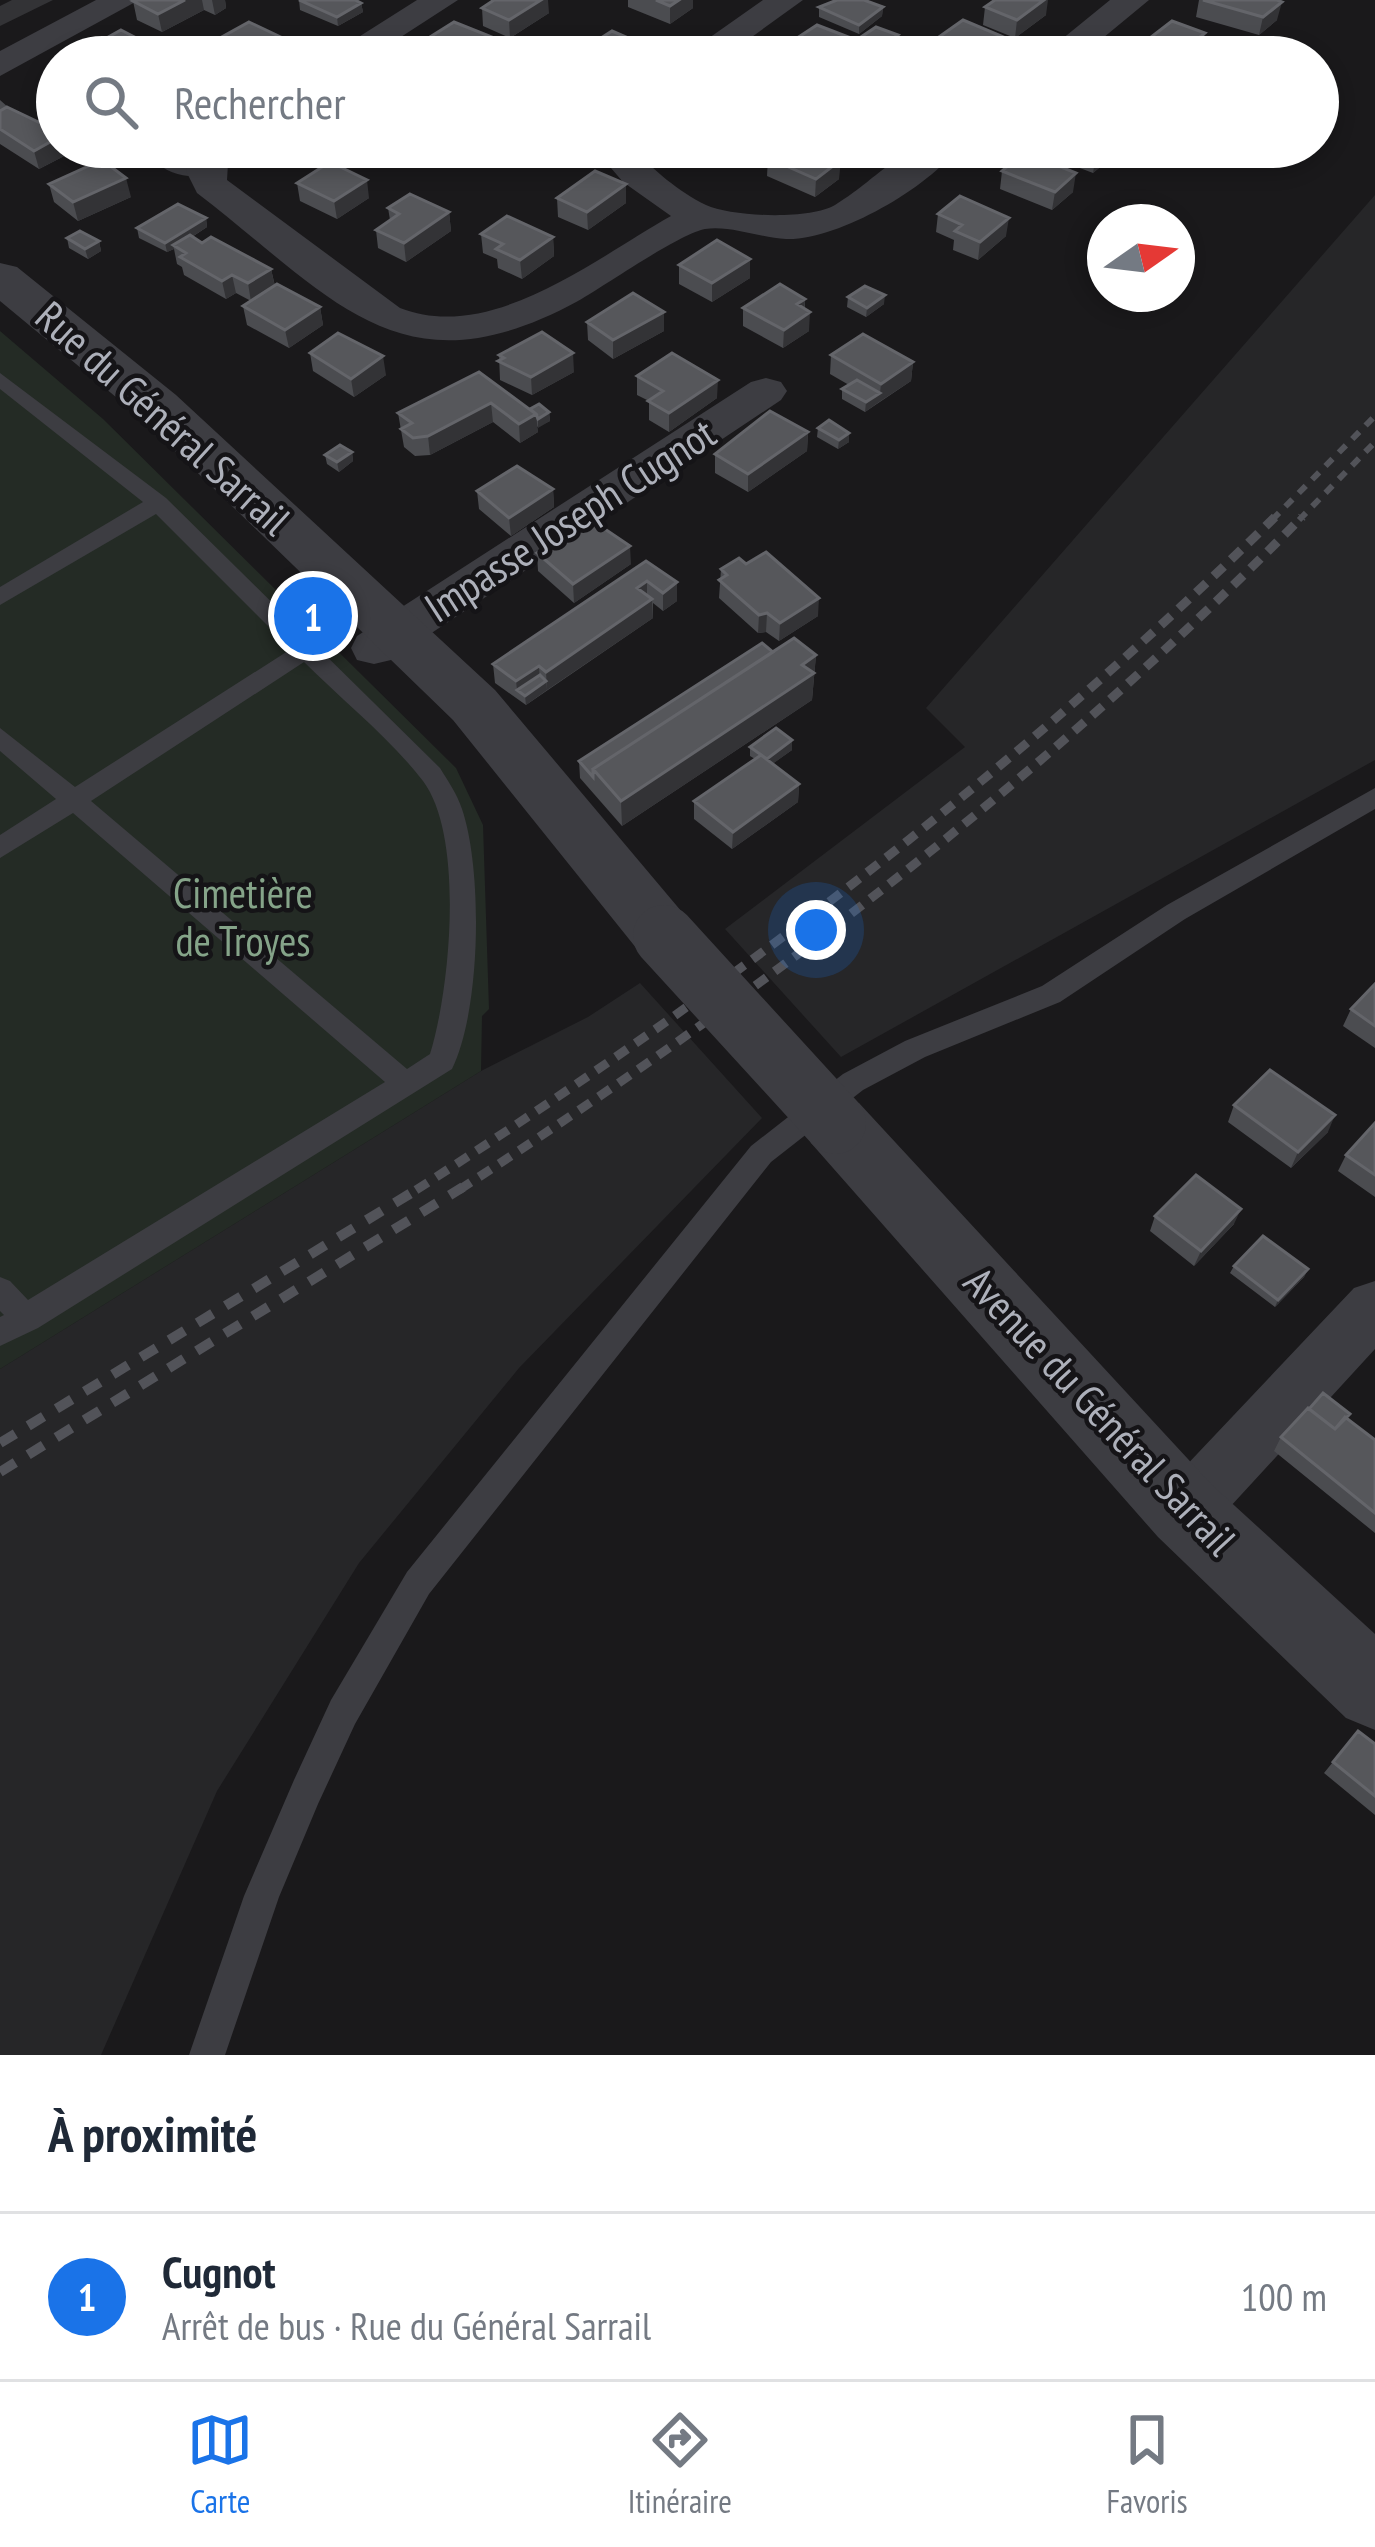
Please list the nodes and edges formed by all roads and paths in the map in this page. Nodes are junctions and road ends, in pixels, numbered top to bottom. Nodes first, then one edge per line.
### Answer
1 (122, 0) edge
2 (441, 0) edge
3 (786, 0) edge
4 (1132, 0) edge
5 (54, 36) edge
6 (381, 36) edge
7 (732, 36) edge
8 (1085, 36) edge
9 (36, 46) edge
10 (0, 65) edge
11 (203, 168) edge
12 (627, 168) edge
13 (910, 168) edge
14 (698, 217) junction
15 (0, 277) edge
16 (0, 306) edge
17 (0, 380) edge
18 (766, 391) dead end
19 (158, 503) junction
20 (0, 597) edge
21 (386, 640) junction
22 (306, 650) junction
23 (0, 736) edge
24 (1375, 797) edge
25 (74, 800) junction
26 (0, 848) edge
27 (407, 1085) junction
28 (836, 1123) joint
29 (0, 1290) edge
30 (1375, 1307) edge
31 (14, 1326) edge
32 (1184, 1510) junction
33 (1375, 1689) edge
34 (207, 2055) edge

1 - 5 street
2 - 6 street
3 - 7 street
4 - 8 street
9 - 10 street
11 - 14 street
12 - 14 street
13 - 14 street
15 - 21 street, Rue du Général Sarrail
16 - 21 street, Rue du Général Sarrail
17 - 19 lane
18 - 21 street, Impasse Joseph Cugnot
19 - 20 lane
19 - 22 lane
21 - 28 street, Rue du Général Sarrail, bridge
22 - 25 lane
22 - 27 lane
23 - 25 lane
24 - 34 lane
25 - 26 lane
25 - 27 lane
27 - 31 lane
28 - 32 street, Avenue du Général Sarrail
29 - 31 lane
30 - 32 street
32 - 33 street, Avenue du Général Sarrail

